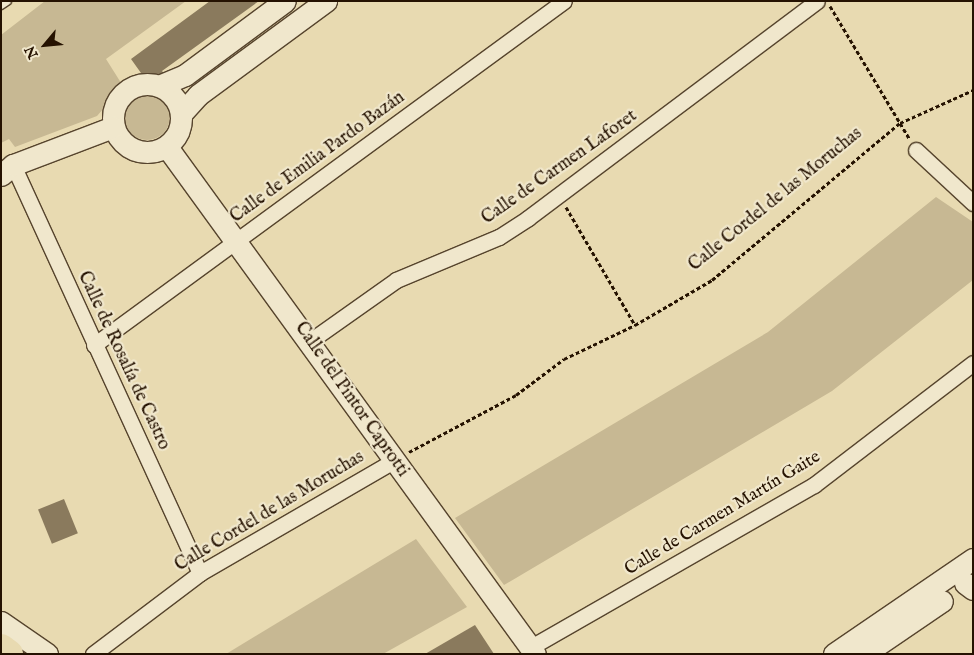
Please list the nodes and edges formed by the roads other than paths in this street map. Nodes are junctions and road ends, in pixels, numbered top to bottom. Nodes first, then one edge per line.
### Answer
1 (7, 1) edge
2 (285, 1) edge
3 (326, 1) edge
4 (546, 1) edge
5 (564, 1) edge
6 (817, 1) edge
7 (1, 5) edge
8 (160, 86) junction
9 (181, 114) junction
10 (114, 127) junction
11 (167, 147) junction
12 (916, 150) road end
13 (7, 170) edge
14 (973, 203) edge
15 (234, 236) junction
16 (93, 341) junction
17 (310, 341) junction
18 (973, 363) edge
19 (393, 461) junction
20 (973, 559) edge
21 (200, 573) junction
22 (970, 583) edge
23 (1, 622) edge
24 (1, 648) edge
25 (533, 651) edge
26 (9, 654) edge
27 (47, 654) edge
28 (93, 654) edge
29 (834, 654) edge
30 (864, 654) edge

1 - 7 lane
2 - 8 street
3 - 9 street
4 - 15 street, Calle de Emilia Pardo Bazán
5 - 15 street, Calle de Emilia Pardo Bazán
6 - 17 street, Calle de Carmen Laforet
8 - 9 street
8 - 10 street
9 - 11 street
10 - 11 street
10 - 13 street
11 - 15 street, Calle del Pintor Caprotti
12 - 14 street
13 - 16 street, Calle de Rosalía de Castro
15 - 16 street, Calle de Emilia Pardo Bazán
15 - 17 street, Calle del Pintor Caprotti
16 - 21 street, Calle de Rosalía de Castro
17 - 19 street, Calle del Pintor Caprotti
18 - 25 street, Calle de Carmen Martín Gaite
19 - 21 street, Calle Cordel de las Moruchas
19 - 25 street, Calle del Pintor Caprotti
20 - 29 street
21 - 28 street, Calle Cordel de las Moruchas
22 - 30 street
23 - 27 street
24 - 26 highway

